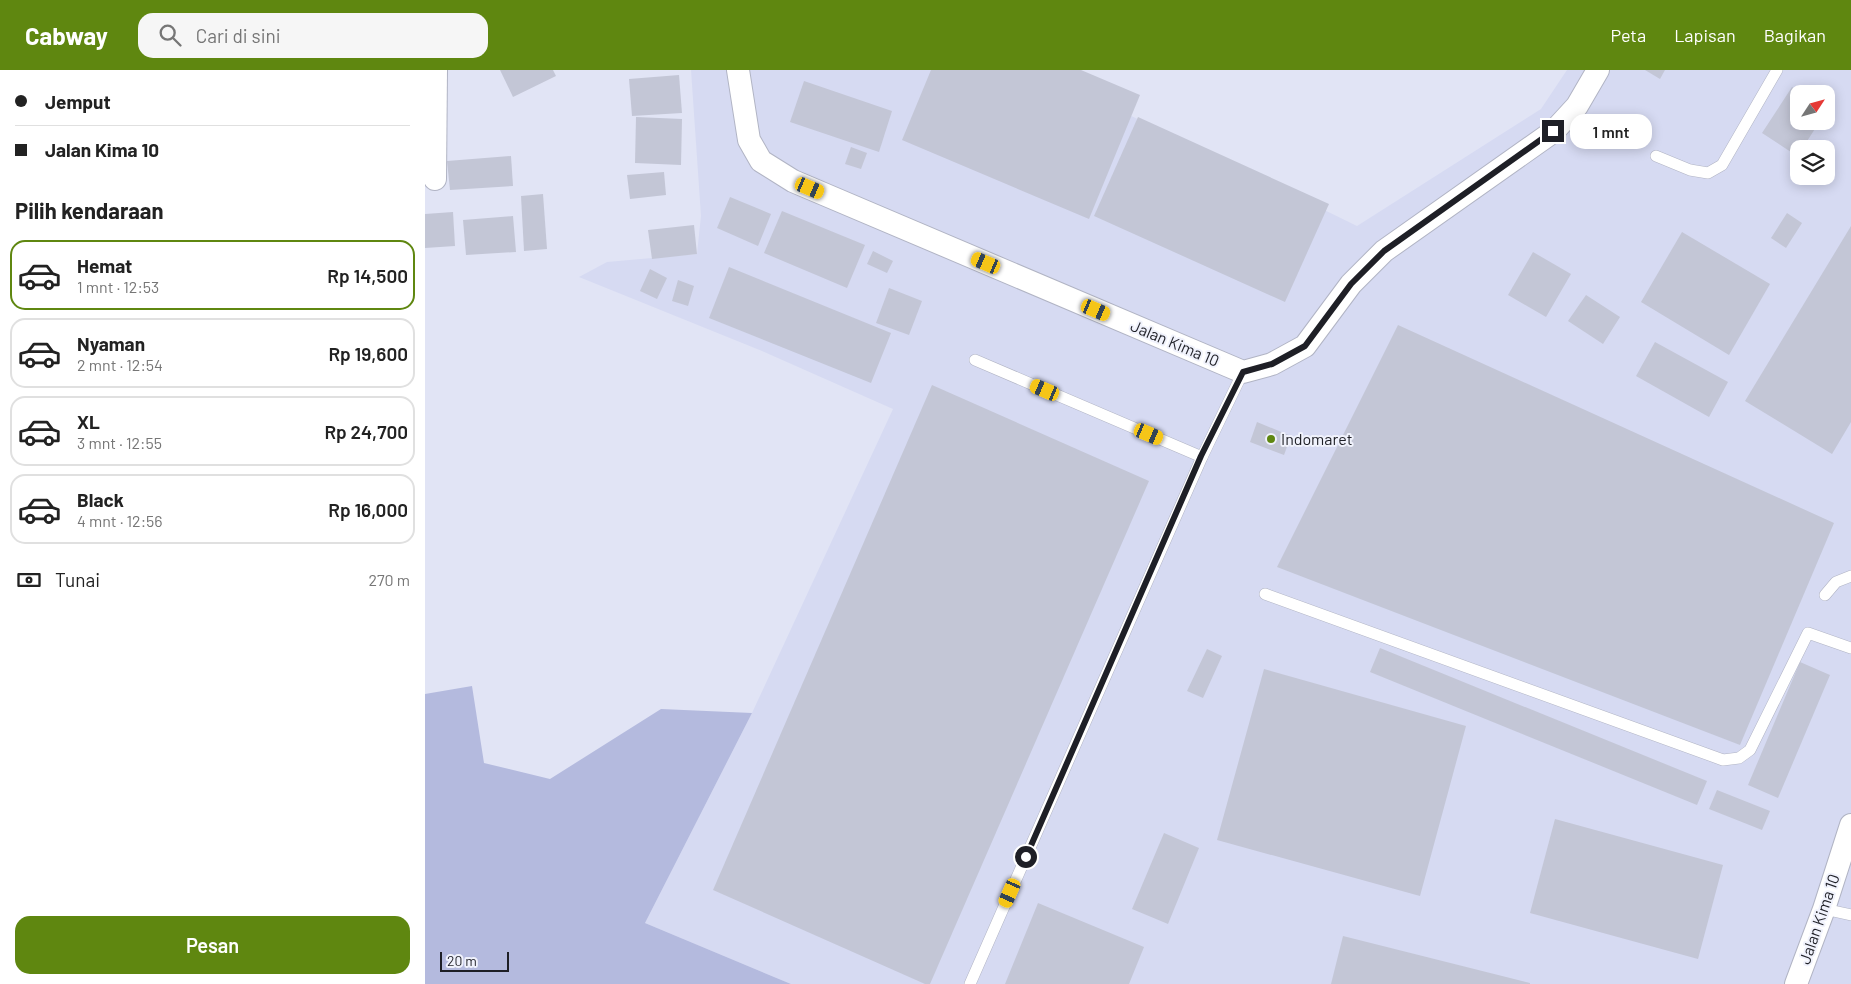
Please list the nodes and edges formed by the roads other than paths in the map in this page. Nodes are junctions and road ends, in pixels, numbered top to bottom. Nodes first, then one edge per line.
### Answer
1 (436, 70) edge
2 (738, 70) edge
3 (1598, 70) edge
4 (1777, 70) edge
5 (1656, 156) dead end
6 (435, 179) dead end
7 (975, 360) dead end
8 (1243, 372) junction
9 (1201, 456) junction
10 (1851, 576) edge
11 (1265, 594) dead end
12 (1825, 595) dead end
13 (1851, 648) edge
14 (1851, 825) edge
15 (1824, 909) junction
16 (1851, 915) edge
17 (970, 984) edge
18 (1796, 984) edge

1 - 6 street
2 - 8 street, Jalan Kima 10
3 - 8 street
4 - 5 lane
7 - 9 lane
8 - 9 lane
9 - 17 lane
10 - 12 lane
11 - 13 lane
14 - 15 street, Jalan Kima 10
15 - 16 lane
15 - 18 street, Jalan Kima 10

